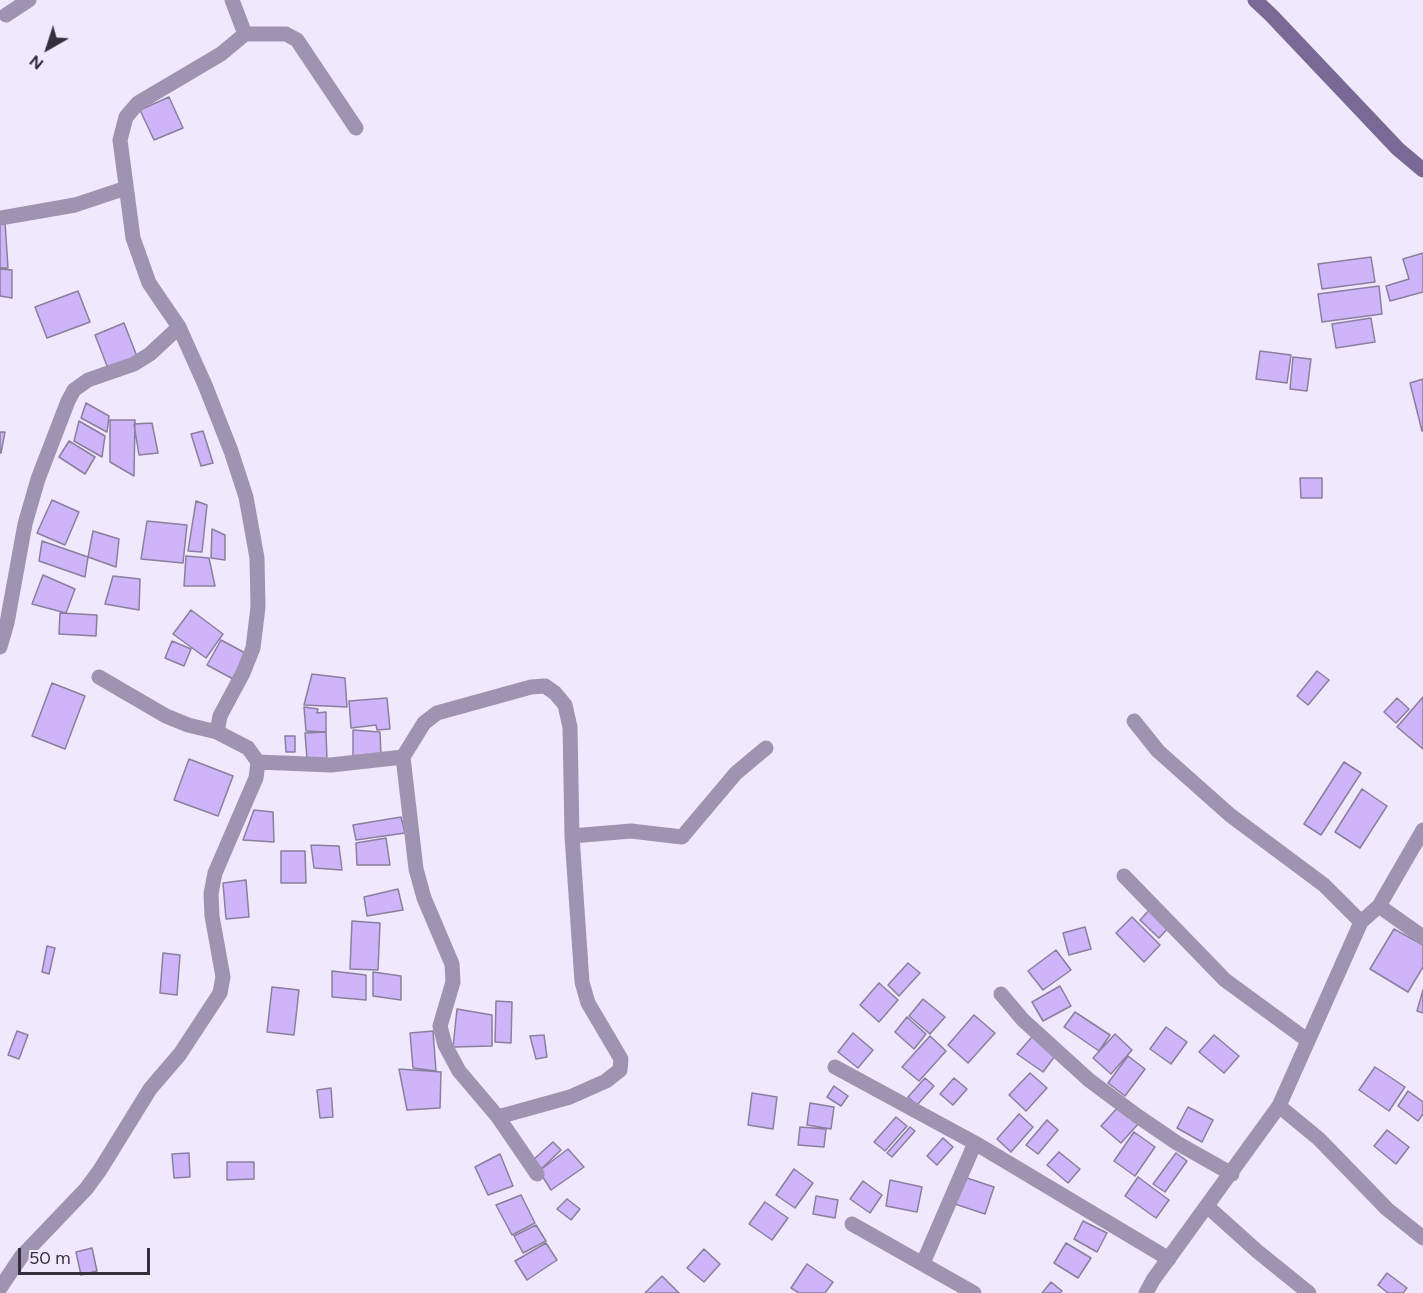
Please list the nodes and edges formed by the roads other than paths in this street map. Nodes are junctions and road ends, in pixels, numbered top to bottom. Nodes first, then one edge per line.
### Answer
1 (29, 0) edge
2 (232, 0) edge
3 (1255, 0) edge
4 (6, 15) dead end
5 (245, 34) junction
6 (356, 128) dead end
7 (1423, 170) edge
8 (126, 188) junction
9 (0, 218) edge
10 (179, 327) junction
11 (0, 647) edge
12 (99, 677) dead end
13 (1134, 721) dead end
14 (217, 732) junction
15 (766, 748) dead end
16 (403, 757) junction
17 (258, 762) junction
18 (1423, 830) edge
19 (572, 836) junction
20 (1124, 876) dead end
21 (1379, 906) junction
22 (1361, 922) junction
23 (1423, 937) edge
24 (1001, 994) dead end
25 (1307, 1040) junction
26 (835, 1067) dead end
27 (1279, 1106) junction
28 (498, 1117) junction
29 (975, 1143) junction
30 (537, 1174) dead end
31 (1232, 1174) junction
32 (1208, 1207) junction
33 (852, 1224) dead end
34 (1423, 1238) edge
35 (1169, 1259) junction
36 (922, 1263) junction
37 (0, 1288) edge
38 (974, 1293) edge
39 (1146, 1293) edge
40 (1309, 1293) edge

1 - 4 street
2 - 5 street
3 - 7 street
5 - 6 street
5 - 8 street
8 - 9 street
8 - 10 street
10 - 11 street
10 - 14 street
12 - 14 street
13 - 22 street
14 - 17 street
15 - 19 street
16 - 17 street
16 - 19 street
16 - 28 street
17 - 37 street
18 - 21 street
19 - 28 street
20 - 25 street
21 - 22 street
21 - 23 street
22 - 25 street
24 - 31 street
25 - 27 street
26 - 29 street
27 - 31 street
27 - 34 street
28 - 30 street
29 - 35 street
29 - 36 street
31 - 32 street
32 - 35 street
32 - 40 street
33 - 36 street
35 - 39 street
36 - 38 street

